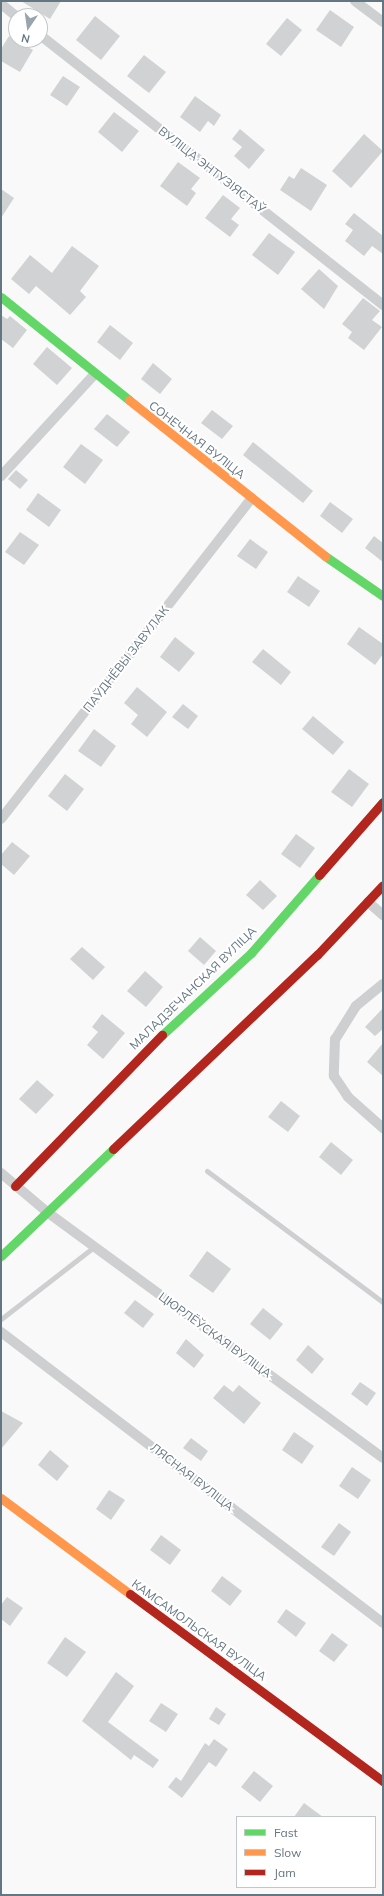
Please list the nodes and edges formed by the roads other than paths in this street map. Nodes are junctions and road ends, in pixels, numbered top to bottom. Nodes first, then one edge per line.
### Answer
1 (355, 1) edge
2 (383, 22) edge
3 (48, 41) edge
4 (1, 297) edge
5 (383, 305) edge
6 (94, 375) junction
7 (1, 476) edge
8 (252, 498) junction
9 (383, 596) edge
10 (383, 802) edge
11 (1, 820) edge
12 (383, 885) edge
13 (368, 902) junction
14 (383, 915) edge
15 (383, 984) edge
16 (383, 1128) edge
17 (207, 1171) dead end
18 (1, 1173) edge
19 (15, 1186) junction
20 (48, 1212) junction
21 (96, 1246) junction
22 (1, 1256) edge
23 (383, 1302) edge
24 (1, 1319) edge
25 (1, 1332) edge
26 (383, 1458) edge
27 (1, 1498) edge
28 (383, 1623) edge
29 (383, 1780) edge

1 - 2 street
3 - 5 street, ВУЛІЦА ЭНТУЗІЯСТАЎ
4 - 6 street, СОНЕЧНАЯ ВУЛІЦА
6 - 7 street
6 - 8 street, СОНЕЧНАЯ ВУЛІЦА
8 - 9 street, СОНЕЧНАЯ ВУЛІЦА
8 - 11 street, ПАЎДНЁВЫ ЗАВУЛАК
10 - 19 street, МАЛАДЗЕЧАНСКАЯ ВУЛІЦА
12 - 13 street
13 - 14 street
13 - 20 street
15 - 16 street
17 - 23 lane
18 - 19 street, ЦЮРЛЁЎСКАЯ ВУЛІЦА
19 - 20 street, ЦЮРЛЁЎСКАЯ ВУЛІЦА
20 - 21 street, ЦЮРЛЁЎСКАЯ ВУЛІЦА
20 - 22 street
21 - 24 lane
21 - 26 street, ЦЮРЛЁЎСКАЯ ВУЛІЦА
25 - 28 street, ЛЯСНАЯ ВУЛІЦА
27 - 29 street, КАМСАМОЛЬСКАЯ ВУЛІЦА

